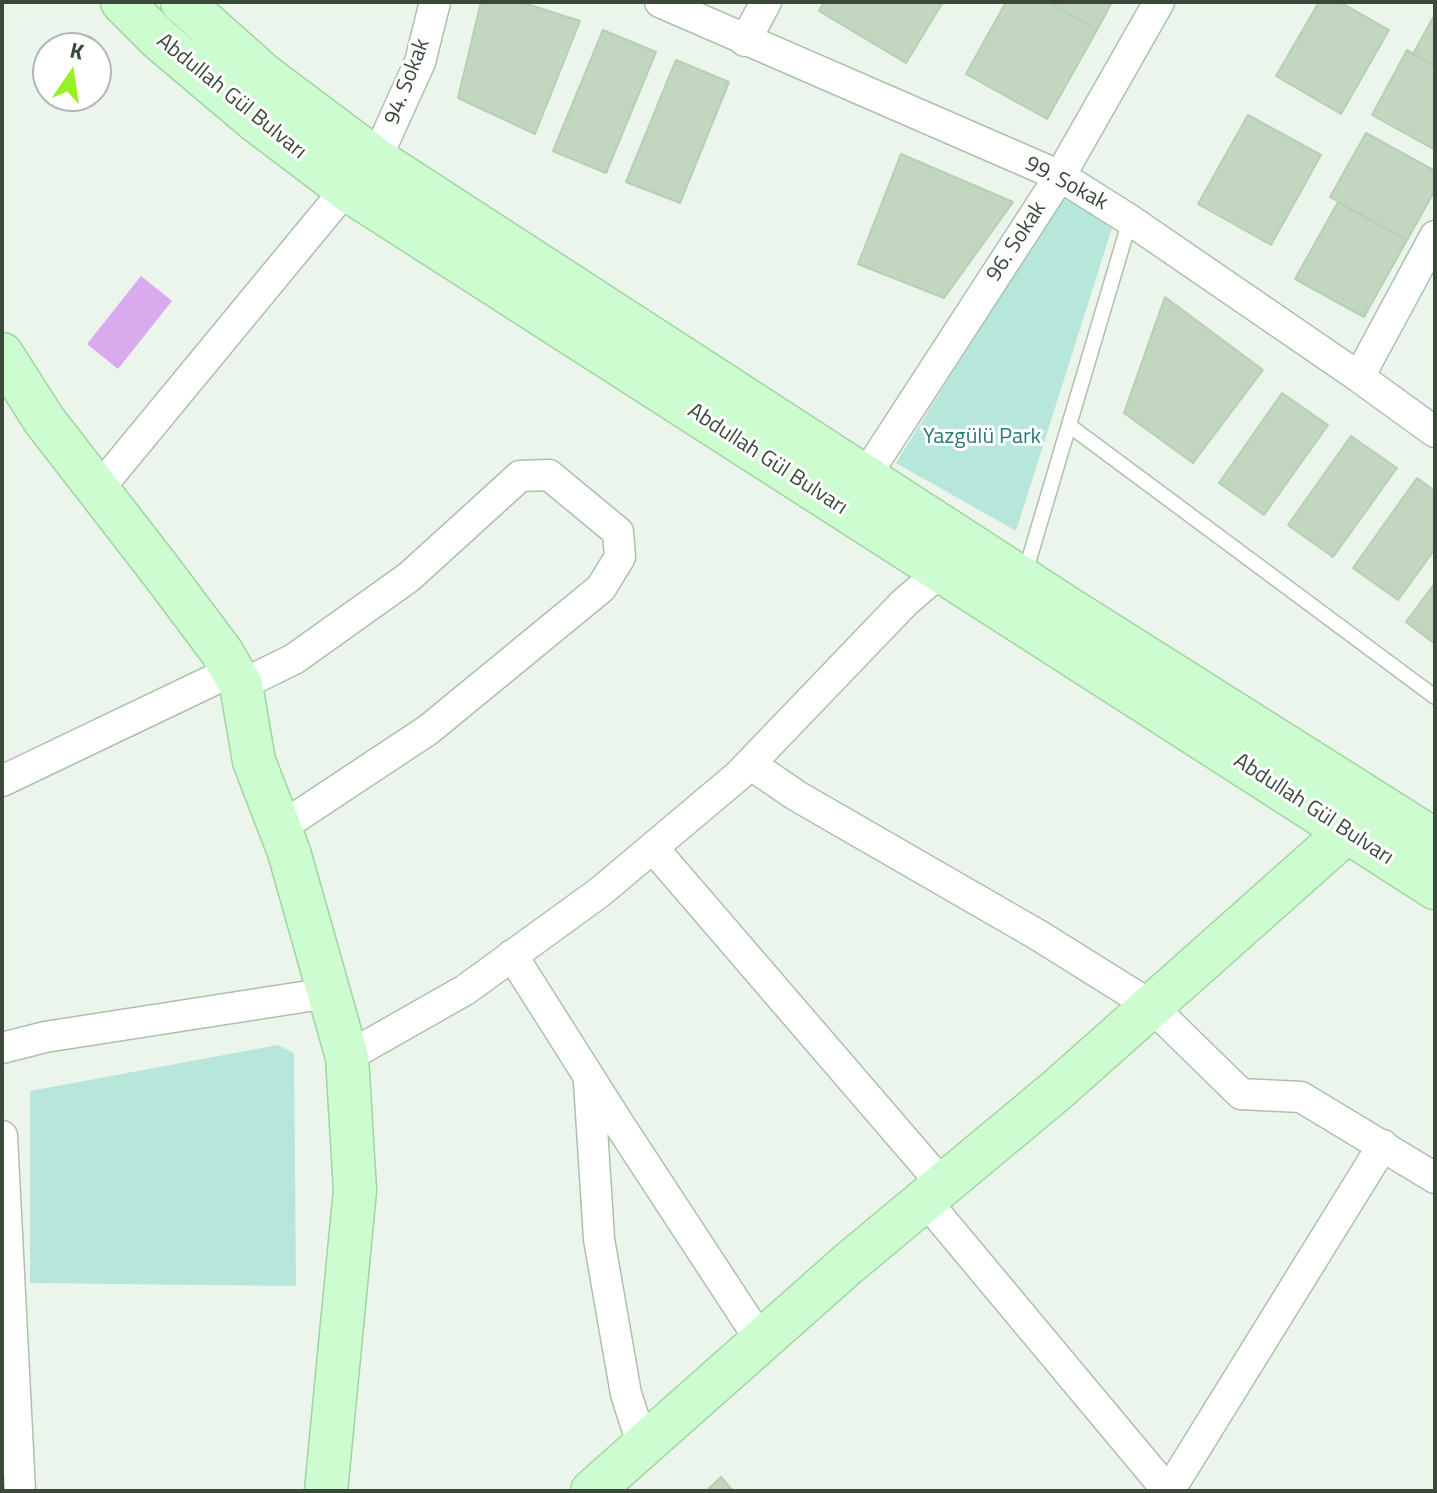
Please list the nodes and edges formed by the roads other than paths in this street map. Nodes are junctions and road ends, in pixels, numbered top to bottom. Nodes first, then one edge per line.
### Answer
1 (122, 2) edge
2 (182, 2) edge
3 (435, 2) edge
4 (660, 2) edge
5 (766, 2) edge
6 (1159, 2) edge
7 (745, 41) junction
8 (376, 159) junction
9 (1060, 176) junction
10 (346, 189) junction
11 (1130, 220) junction
12 (1435, 236) edge
13 (2, 354) edge
14 (1359, 377) junction
15 (1070, 426) junction
16 (1435, 432) edge
17 (866, 475) junction
18 (97, 491) junction
19 (941, 571) junction
20 (1024, 577) junction
21 (236, 678) junction
22 (1435, 697) edge
23 (750, 764) junction
24 (2, 781) edge
25 (280, 828) junction
26 (1347, 832) junction
27 (1435, 840) edge
28 (653, 848) junction
29 (1435, 888) edge
30 (512, 955) junction
31 (328, 993) junction
32 (1150, 1005) junction
33 (2, 1048) edge
34 (347, 1057) junction
35 (589, 1077) junction
36 (2, 1136) edge
37 (1383, 1145) junction
38 (1435, 1178) edge
39 (934, 1192) junction
40 (761, 1341) junction
41 (643, 1446) junction
42 (20, 1491) edge
43 (326, 1491) edge
44 (592, 1491) edge
45 (1168, 1491) edge

1 - 10 main road, Abdullah Gül Bulvarı
2 - 8 main road, Abdullah Gül Bulvarı
3 - 8 street, 94. Sokak
4 - 7 street, 99. Sokak
5 - 7 street
6 - 9 street, 96. Sokak
7 - 9 street, 99. Sokak
8 - 17 main road, Abdullah Gül Bulvarı
9 - 11 street, 99. Sokak
9 - 17 street, 96. Sokak
10 - 18 street
10 - 19 main road, Abdullah Gül Bulvarı
11 - 14 street, 99. Sokak
11 - 15 lane
12 - 14 street
13 - 18 main road
14 - 16 street, 99. Sokak
15 - 20 lane
15 - 22 lane
17 - 20 main road, Abdullah Gül Bulvarı
18 - 21 main road
19 - 23 street
19 - 26 main road, Abdullah Gül Bulvarı
20 - 27 main road, Abdullah Gül Bulvarı
21 - 24 street
21 - 25 main road
21 - 25 street
23 - 28 street
23 - 32 street
25 - 31 main road
26 - 29 main road, Abdullah Gül Bulvarı
26 - 32 main road
28 - 30 street
28 - 39 street
30 - 34 street
30 - 35 street
31 - 33 street
31 - 34 main road
32 - 37 street
32 - 39 main road
34 - 43 main road
35 - 40 street
35 - 41 street
36 - 42 street
37 - 38 street
37 - 45 street
39 - 40 main road
39 - 45 street
40 - 41 main road
41 - 44 main road

